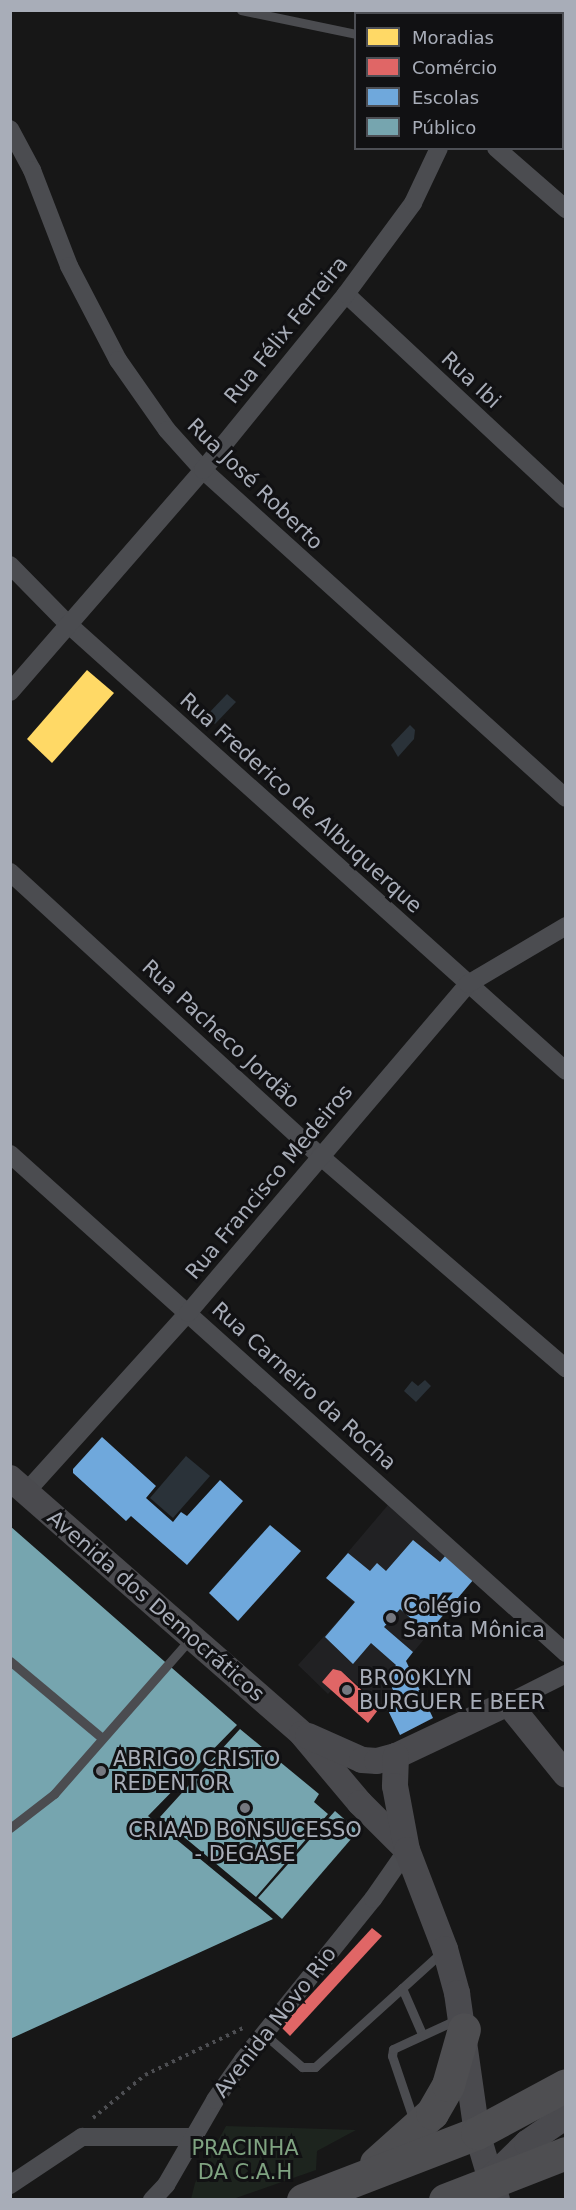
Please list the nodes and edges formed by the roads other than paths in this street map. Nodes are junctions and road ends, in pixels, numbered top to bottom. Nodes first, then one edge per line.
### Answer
1 (241, 10) edge
2 (354, 34) edge
3 (10, 129) edge
4 (438, 150) edge
5 (497, 150) edge
6 (566, 209) edge
7 (346, 294) junction
8 (203, 470) junction
9 (566, 499) edge
10 (10, 565) edge
11 (68, 624) junction
12 (10, 692) edge
13 (566, 798) edge
14 (10, 872) edge
15 (566, 926) edge
16 (468, 984) junction
17 (566, 1071) edge
18 (10, 1154) edge
19 (320, 1156) junction
20 (188, 1313) junction
21 (566, 1368) edge
22 (18, 1485) edge
23 (192, 1637) junction
24 (566, 1653) edge
25 (10, 1661) edge
26 (566, 1674) edge
27 (508, 1703) junction
28 (302, 1734) junction
29 (102, 1738) junction
30 (396, 1756) junction
31 (566, 1775) edge
32 (10, 1828) edge
33 (407, 1850) junction
34 (445, 1949) junction
35 (402, 1988) junction
36 (463, 2023) junction
37 (263, 2033) junction
38 (422, 2034) junction
39 (566, 2085) edge
40 (566, 2116) edge
41 (416, 2129) junction
42 (477, 2133) junction
43 (192, 2137) junction
44 (566, 2153) edge
45 (10, 2185) edge
46 (345, 2185) junction
47 (494, 2192) edge
48 (152, 2199) edge
49 (303, 2199) edge
50 (445, 2199) edge

1 - 2 lane
3 - 8 street, Rua José Roberto
4 - 7 street, Rua Félix Ferreira
5 - 6 street
7 - 8 street, Rua Félix Ferreira
7 - 9 street, Rua Ibi
8 - 11 street, Rua Félix Ferreira
8 - 13 street, Rua José Roberto
10 - 11 street, Rua Frederico de Albuquerque
11 - 12 street, Rua Félix Ferreira
11 - 16 street, Rua Frederico de Albuquerque
14 - 19 street, Rua Pacheco Jordão
15 - 16 street, Rua Francisco Medeiros
16 - 17 street, Rua Frederico de Albuquerque
16 - 19 street, Rua Francisco Medeiros
18 - 20 street, Rua Carneiro da Rocha
19 - 20 street, Rua Francisco Medeiros
19 - 21 street, Rua Pacheco Jordão
20 - 22 street, Rua Francisco Medeiros
20 - 24 street, Rua Carneiro da Rocha
22 - 23 street, Avenida dos Democráticos
23 - 28 street, Avenida dos Democráticos
23 - 29 lane
25 - 29 lane
26 - 27 street
27 - 30 street
27 - 31 street
28 - 30 street, Avenida dos Democráticos
28 - 33 street, Avenida dos Democráticos
29 - 32 lane
30 - 33 street, Avenida dos Democráticos
33 - 34 street, Avenida dos Democráticos
33 - 37 street, Avenida Novo Rio
34 - 35 lane
34 - 36 street, Avenida dos Democráticos
35 - 37 lane
35 - 38 lane
36 - 38 lane
36 - 41 highway
36 - 42 street, Avenida dos Democráticos
37 - 43 street, Avenida Novo Rio
38 - 41 lane
39 - 42 highway
40 - 47 street
41 - 46 highway
42 - 46 highway
42 - 47 street, Avenida dos Democráticos
43 - 45 street
43 - 48 street, Avenida Novo Rio
44 - 50 highway, bridge
46 - 49 highway

